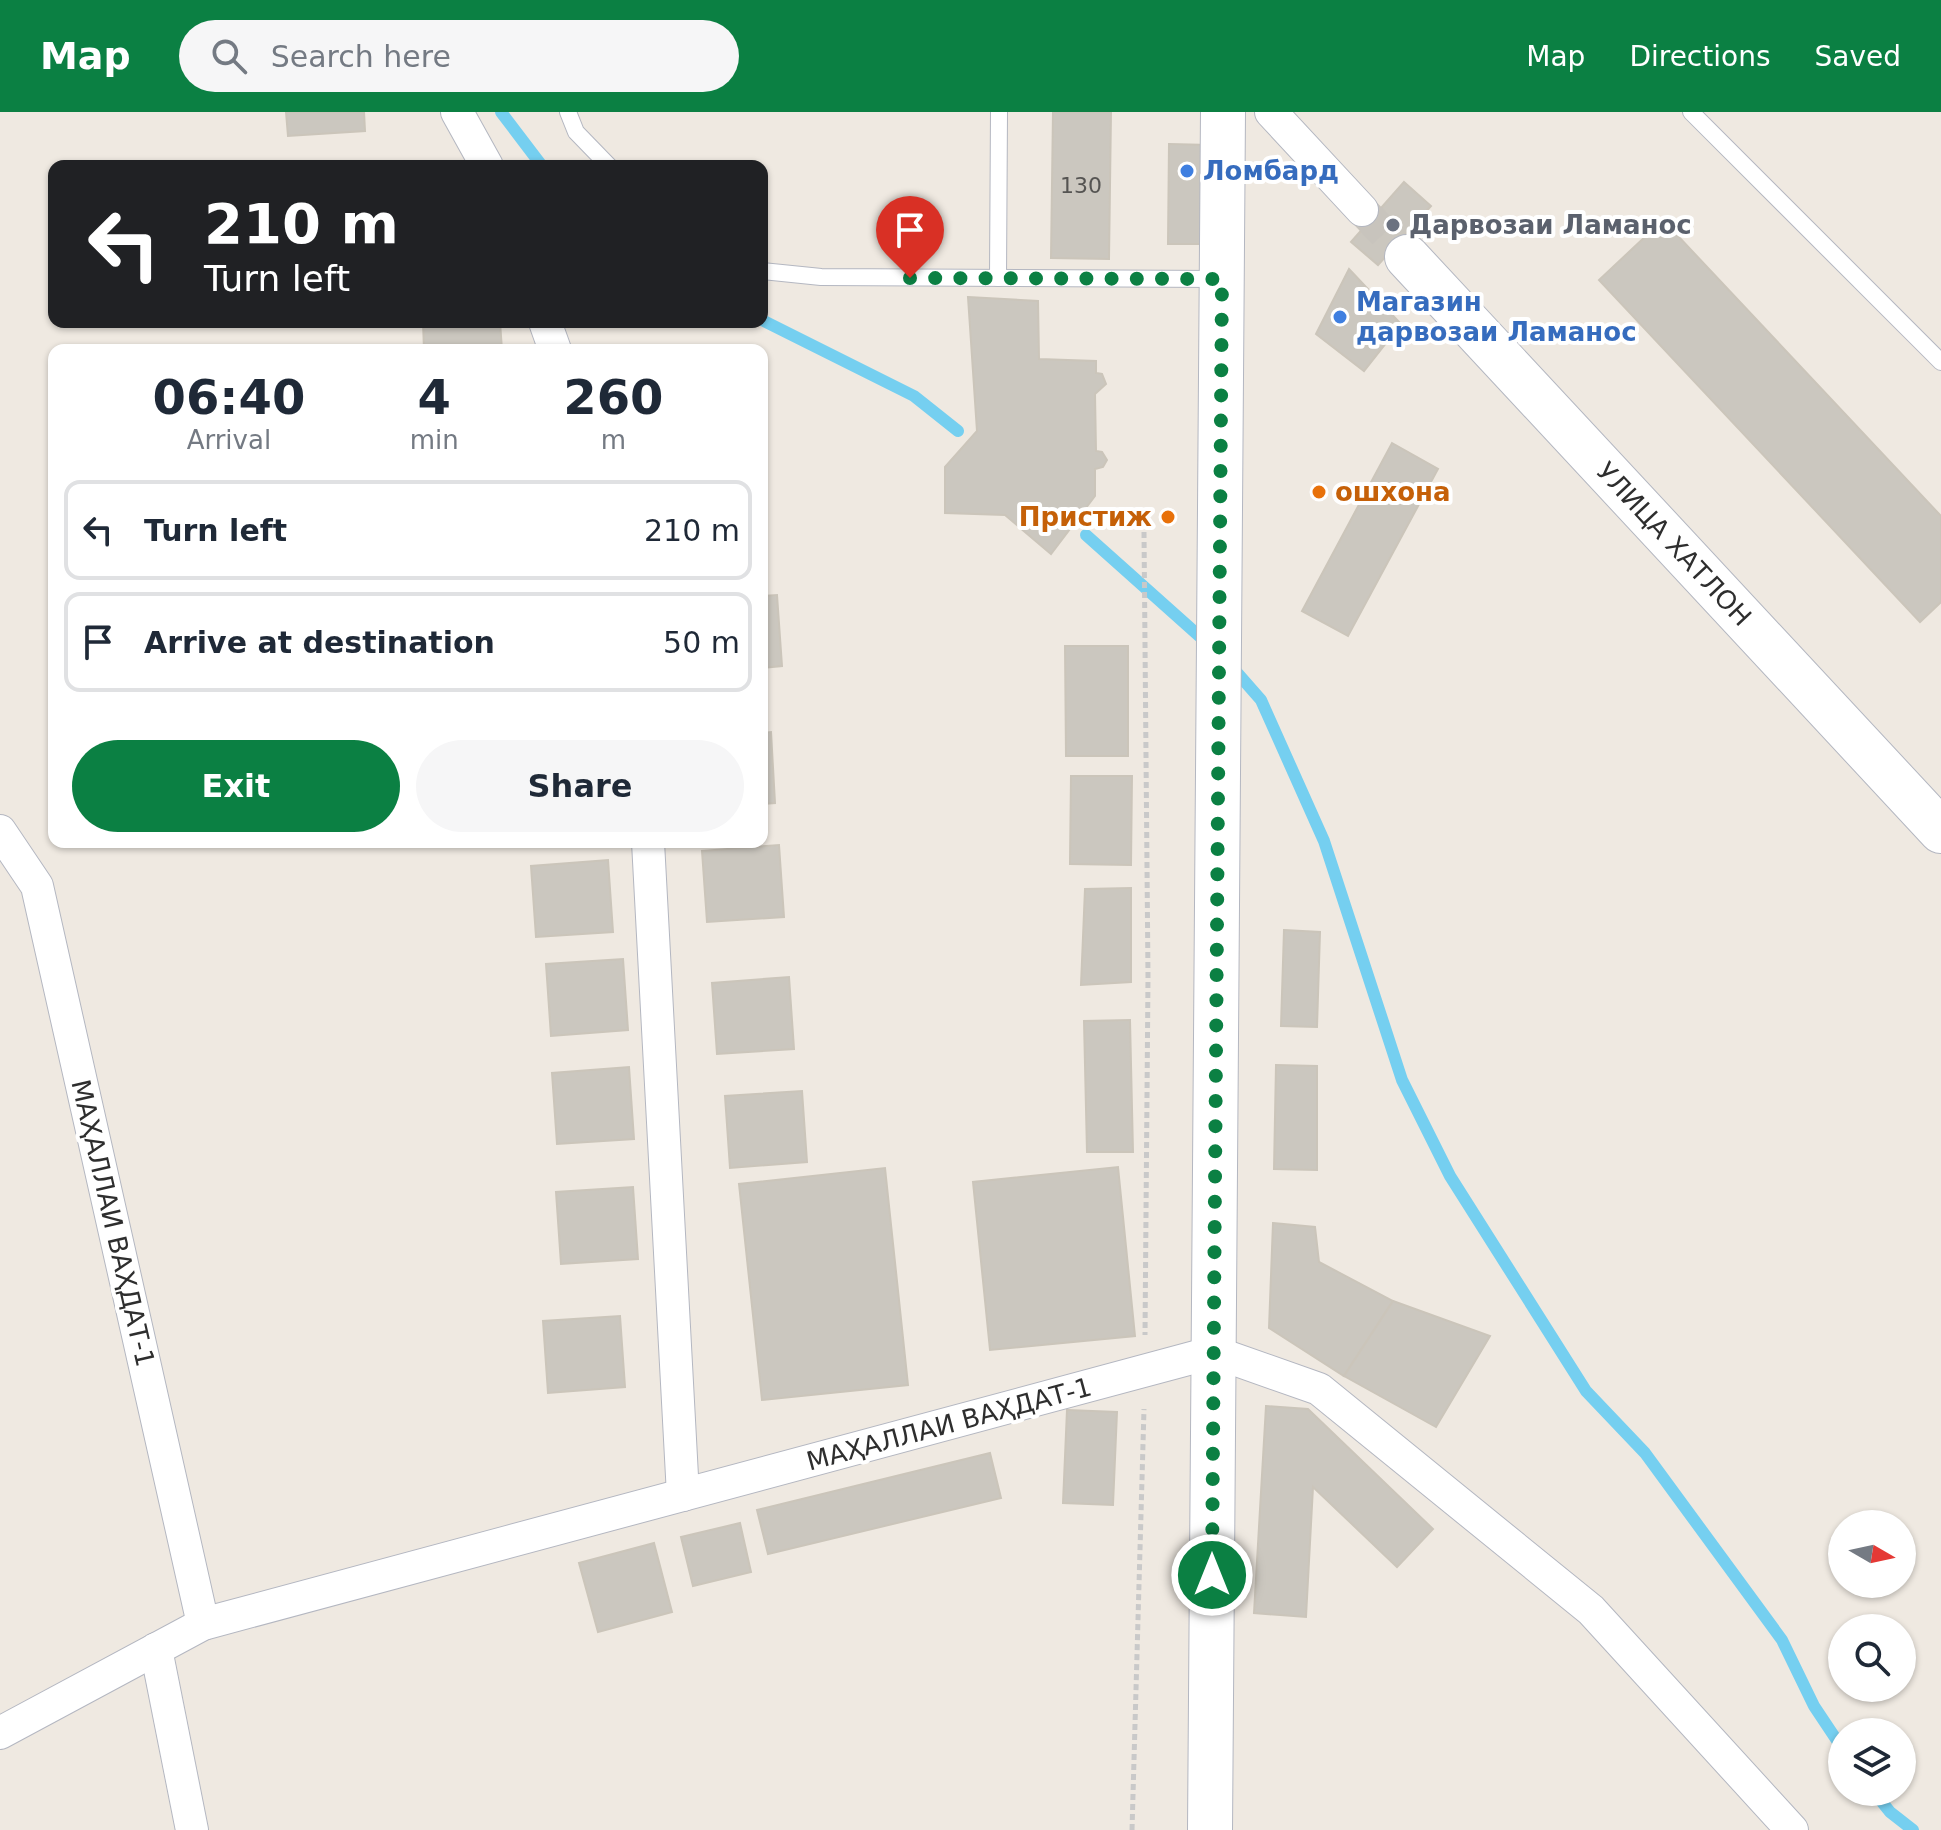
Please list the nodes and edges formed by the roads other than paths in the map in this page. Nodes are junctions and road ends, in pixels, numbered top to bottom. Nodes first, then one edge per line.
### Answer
1 (457, 112) edge
2 (568, 112) edge
3 (999, 112) edge
4 (1223, 112) edge
5 (1271, 112) edge
6 (1691, 112) edge
7 (484, 160) edge
8 (603, 160) edge
9 (1362, 210) tunnel mouth
10 (1407, 257) tunnel mouth
11 (768, 272) edge
12 (998, 278) junction
13 (1222, 279) junction
14 (1941, 362) edge
15 (0, 831) edge
16 (1941, 831) edge
17 (648, 848) edge
18 (1214, 1352) junction
19 (683, 1495) junction
20 (203, 1624) junction
21 (156, 1649) junction
22 (0, 1733) edge
23 (192, 1830) edge
24 (1210, 1830) edge
25 (1792, 1830) edge

1 - 7 street
2 - 8 lane
3 - 12 lane
4 - 13 main road
5 - 9 street
6 - 14 lane
10 - 16 main road, УЛИЦА ХАТЛОН
11 - 12 lane
12 - 13 lane
13 - 18 main road
15 - 20 street, МАҲАЛЛАИ ВАҲДАТ-1
17 - 19 street
18 - 19 street, МАҲАЛЛАИ ВАҲДАТ-1
18 - 24 main road
18 - 25 street
19 - 20 street, МАҲАЛЛАИ ВАҲДАТ-1
20 - 21 street, МАҲАЛЛАИ ВАҲДАТ-1
21 - 22 street, МАҲАЛЛАИ ВАҲДАТ-1
21 - 23 street

